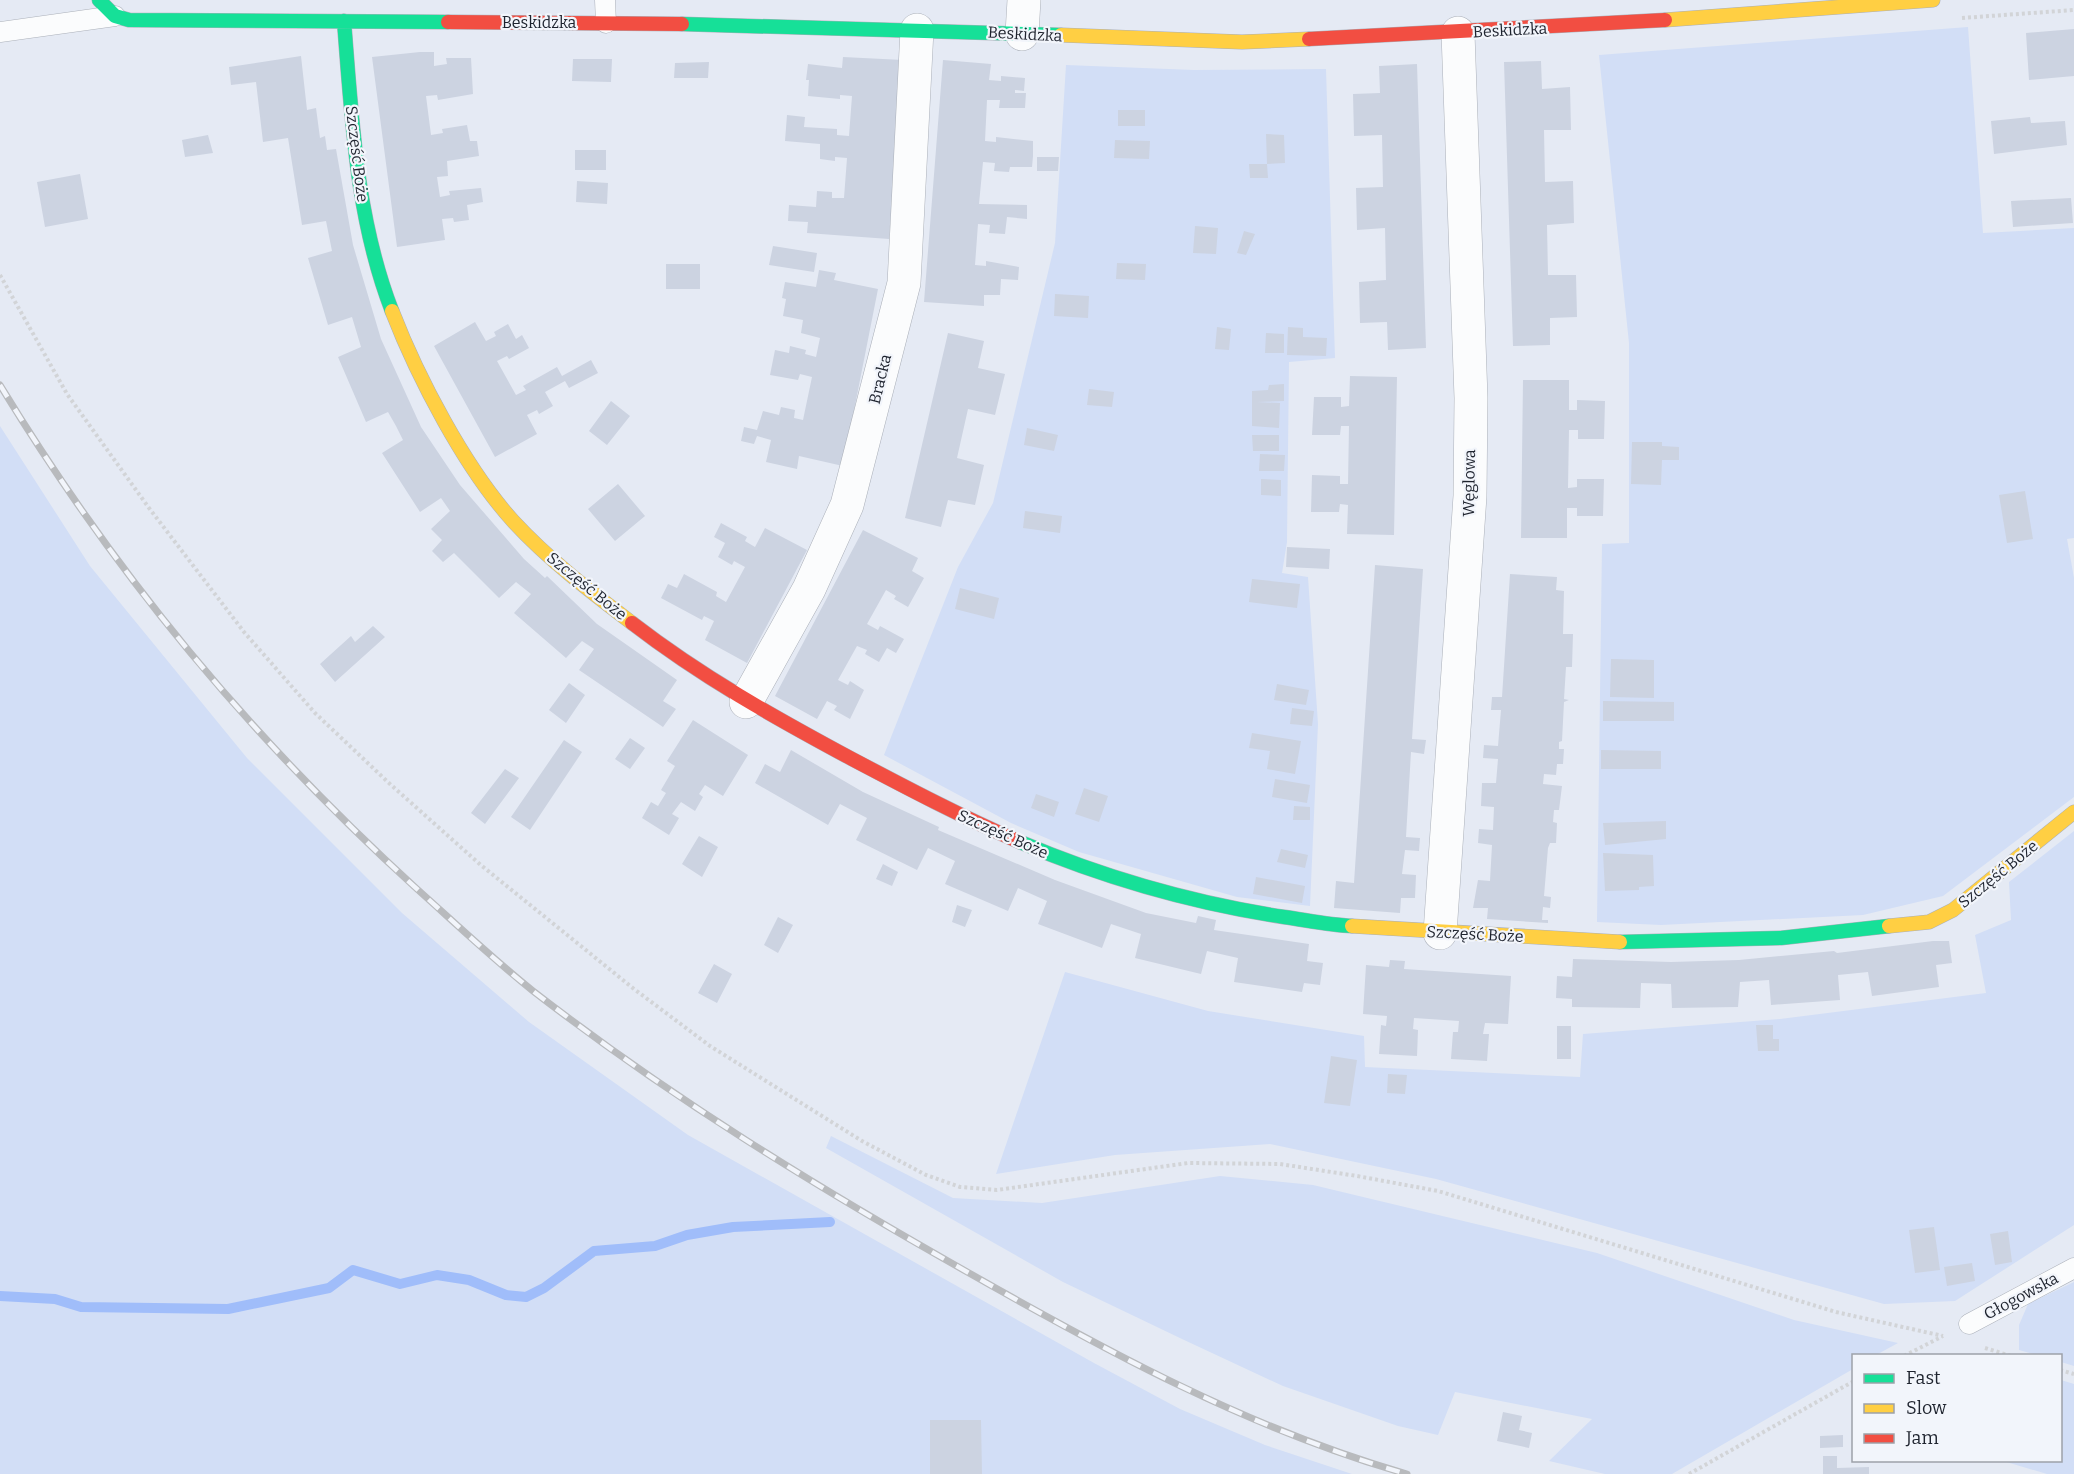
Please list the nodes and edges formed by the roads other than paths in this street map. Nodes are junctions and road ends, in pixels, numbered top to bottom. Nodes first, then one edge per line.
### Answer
1 (99, 0) edge
2 (224, 0) edge
3 (488, 0) edge
4 (605, 0) edge
5 (1024, 0) edge
6 (1933, 0) edge
7 (116, 16) junction
8 (221, 20) junction
9 (344, 21) junction
10 (490, 22) junction
11 (606, 23) junction
12 (917, 30) junction
13 (0, 32) edge
14 (1458, 33) junction
15 (1022, 34) junction
16 (746, 702) junction
17 (2074, 812) edge
18 (1440, 933) junction
19 (2074, 1268) edge
20 (1969, 1324) road end

1 - 7 street
2 - 8 lane
3 - 10 lane
4 - 11 lane
5 - 15 street
6 - 14 street, Beskidzka
7 - 8 street, Beskidzka
7 - 13 lane
8 - 9 street, Beskidzka
9 - 10 street, Beskidzka
9 - 16 street, Szczęść Boże
10 - 11 street, Beskidzka
11 - 12 street, Beskidzka
12 - 15 street, Beskidzka
12 - 16 street, Bracka
14 - 15 street, Beskidzka
14 - 18 street, Węglowa
16 - 18 street, Szczęść Boże
17 - 18 street, Szczęść Boże
19 - 20 lane, Głogowska

